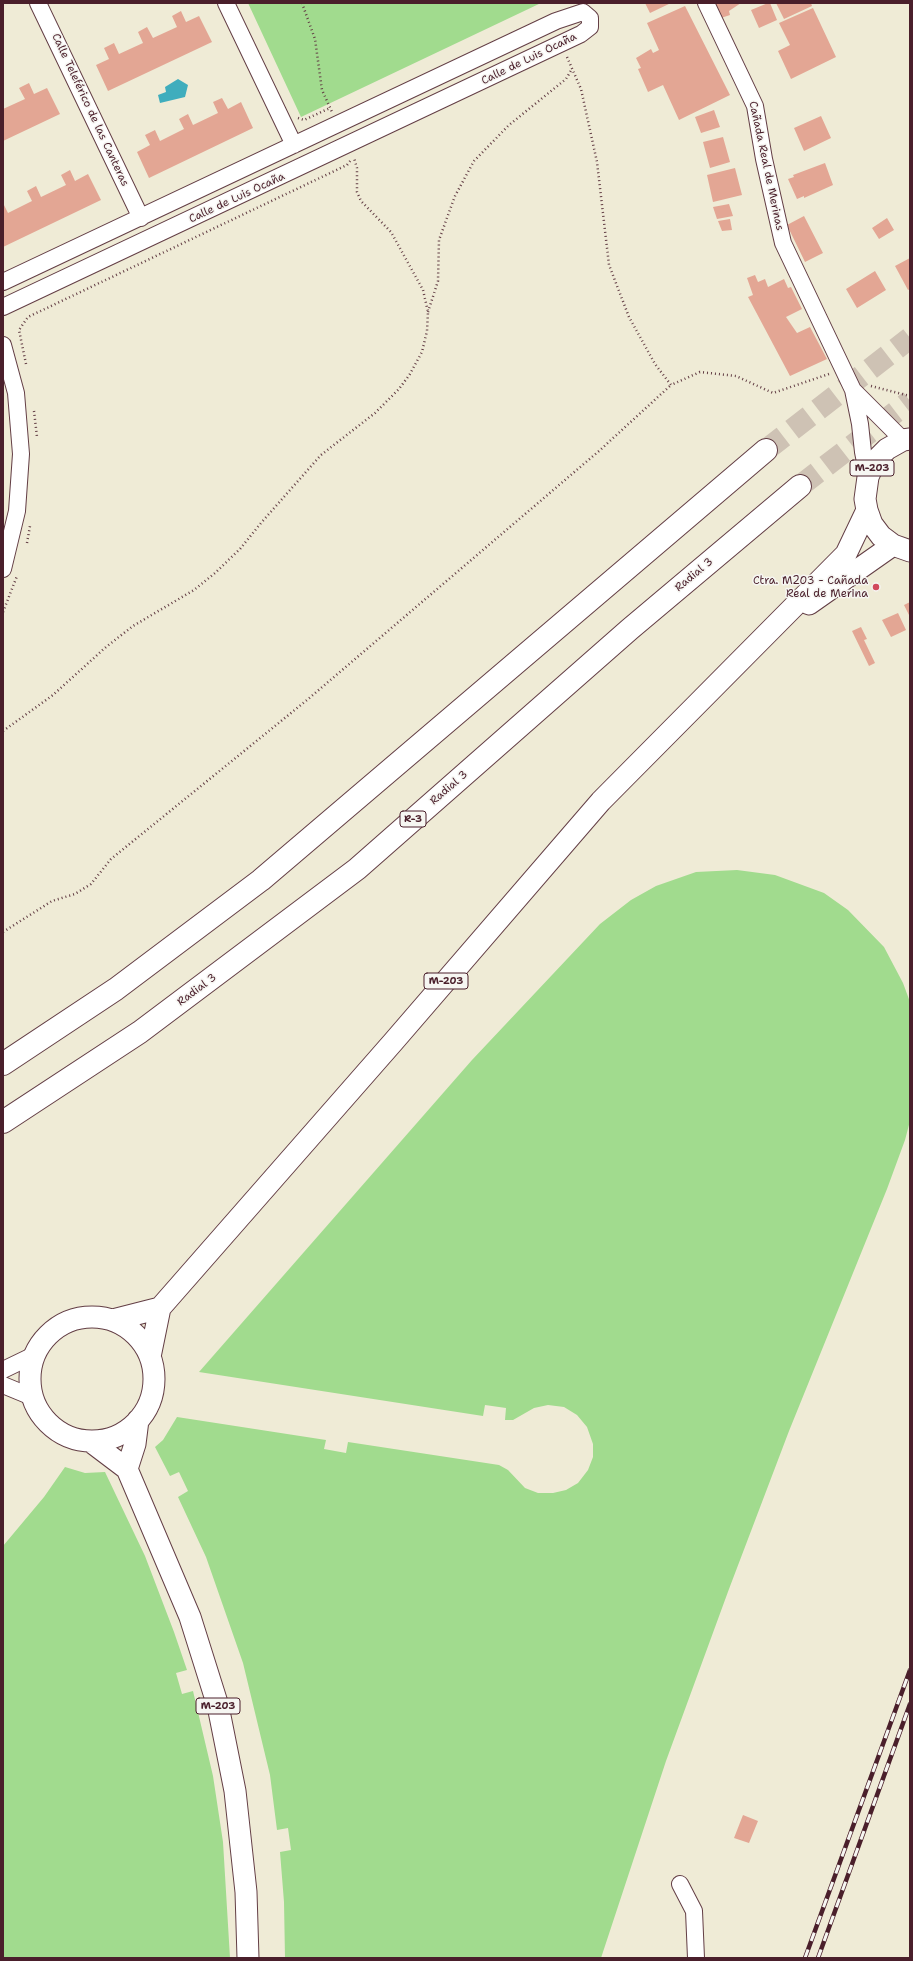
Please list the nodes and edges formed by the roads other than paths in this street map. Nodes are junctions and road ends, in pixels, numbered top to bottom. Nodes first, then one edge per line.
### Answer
1 (38, 3) edge
2 (226, 3) edge
3 (706, 3) edge
4 (294, 145) junction
5 (141, 218) junction
6 (3, 282) edge
7 (3, 307) edge
8 (3, 345) edge
9 (849, 380) junction
10 (906, 440) edge
11 (766, 450) tunnel mouth
12 (868, 477) junction
13 (800, 486) tunnel mouth
14 (867, 510) junction
15 (902, 548) edge
16 (10, 571) edge
17 (740, 662) junction
18 (3, 1064) edge
19 (3, 1122) edge
20 (160, 1308) junction
21 (112, 1320) junction
22 (34, 1355) junction
23 (150, 1357) junction
24 (3, 1370) edge
25 (3, 1385) edge
26 (32, 1397) junction
27 (138, 1420) junction
28 (90, 1441) junction
29 (127, 1469) junction
30 (680, 1884) dead end
31 (248, 1958) edge
32 (696, 1958) edge

1 - 5 street, Calle Teleférico de las Canteras
2 - 4 street
3 - 9 street, Cañada Real de Merinas
4 - 5 street, Calle de Luis Ocaña
4 - 7 street, Calle de Luis Ocaña
5 - 6 street, Calle de Luis Ocaña
8 - 16 street
9 - 10 street
9 - 12 street
10 - 12 main road, M-203
11 - 18 highway
12 - 14 main road, M-203
13 - 19 highway, Radial 3 / R-3
14 - 15 main road, M-203
14 - 17 main road, M-203
15 - 17 main road, M-203
17 - 20 main road, M-203
20 - 21 main road
20 - 23 main road, M-203
21 - 22 main road
21 - 23 main road
22 - 24 street
22 - 26 main road
23 - 27 main road
25 - 26 street
26 - 28 main road
27 - 28 main road
27 - 29 main road
28 - 29 main road, M-203
29 - 31 main road, M-203
30 - 32 street

